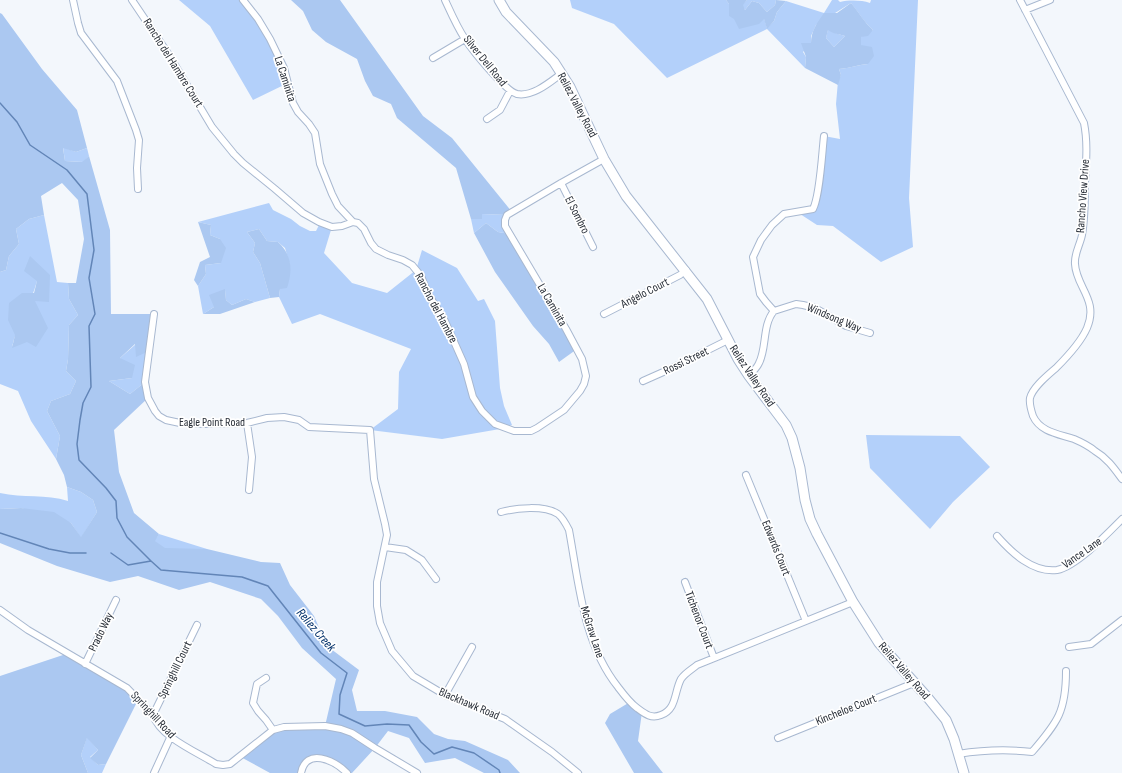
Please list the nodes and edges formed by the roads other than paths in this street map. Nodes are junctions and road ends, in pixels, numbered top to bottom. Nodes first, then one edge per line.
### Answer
1 (73, 0) edge
2 (132, 0) edge
3 (243, 0) edge
4 (445, 0) edge
5 (499, 0) edge
6 (1020, 0) edge
7 (1050, 0) edge
8 (1025, 10) junction
9 (465, 39) junction
10 (433, 58) dead end
11 (561, 74) junction
12 (510, 91) junction
13 (487, 119) dead end
14 (824, 136) dead end
15 (604, 159) junction
16 (561, 183) junction
17 (138, 189) dead end
18 (353, 222) junction
19 (593, 246) dead end
20 (686, 270) junction
21 (774, 311) junction
22 (154, 314) dead end
23 (604, 314) dead end
24 (870, 333) dead end
25 (728, 340) junction
26 (749, 376) junction
27 (643, 381) dead end
28 (482, 411) joint
29 (246, 423) junction
30 (370, 430) joint
31 (746, 475) dead end
32 (1122, 479) edge
33 (249, 490) dead end
34 (501, 512) dead end
35 (1122, 519) edge
36 (997, 536) dead end
37 (385, 547) junction
38 (436, 579) dead end
39 (684, 582) dead end
40 (116, 600) dead end
41 (854, 602) junction
42 (0, 610) edge
43 (1122, 620) edge
44 (806, 621) junction
45 (197, 625) dead end
46 (472, 647) dead end
47 (1069, 647) dead end
48 (714, 658) junction
49 (85, 664) junction
50 (1066, 670) dead end
51 (266, 678) dead end
52 (914, 683) junction
53 (445, 696) junction
54 (153, 715) junction
55 (273, 730) junction
56 (170, 738) junction
57 (778, 738) dead end
58 (958, 754) junction
59 (154, 773) edge
60 (300, 773) edge
61 (347, 773) edge
62 (417, 773) edge
63 (578, 773) edge
64 (963, 773) edge

1 - 17 street
2 - 18 street, Rancho del Hambre Court
3 - 18 street, La Caminita
4 - 9 street, Silver Dell Road
5 - 11 main road, Reliez Valley Road
6 - 8 street, Rancho View Drive
7 - 8 street
8 - 32 street, Rancho View Drive
9 - 10 street
9 - 12 street, Silver Dell Road
11 - 12 street, Silver Dell Road
11 - 15 main road, Reliez Valley Road
12 - 13 street
14 - 21 street
15 - 16 street, La Caminita
15 - 20 main road, Reliez Valley Road
16 - 19 street, El Sombro
16 - 28 street, La Caminita
18 - 28 street, Rancho del Hambre
20 - 23 street, Angelo Court
20 - 25 main road, Reliez Valley Road
21 - 24 street, Windsong Way
21 - 26 street
22 - 29 street, Eagle Point Road
25 - 26 main road, Reliez Valley Road
25 - 27 street, Rossi Street
26 - 41 main road, Reliez Valley Road
29 - 30 street, Eagle Point Road
29 - 33 street
30 - 37 street, Blackhawk Road
31 - 44 street, Edwards Court
34 - 48 street, McGraw Lane
35 - 36 street, Vance Lane
37 - 38 street
37 - 53 street, Blackhawk Road
39 - 48 street, Tichenor Court
40 - 49 street, Prado Way
41 - 44 street, McGraw Lane
41 - 52 main road, Reliez Valley Road
42 - 49 street, Springhill Road
43 - 47 street
44 - 48 street, McGraw Lane
45 - 54 street, Springhill Court
46 - 53 street
49 - 54 street, Springhill Road
50 - 58 street
51 - 55 street
52 - 57 street, Kincheloe Court
52 - 58 main road, Reliez Valley Road
53 - 63 street, Blackhawk Road
54 - 56 street, Springhill Road
55 - 56 street, Springhill Road
55 - 62 street, Springhill Road
56 - 59 street
58 - 64 main road, Reliez Valley Road
60 - 61 street

